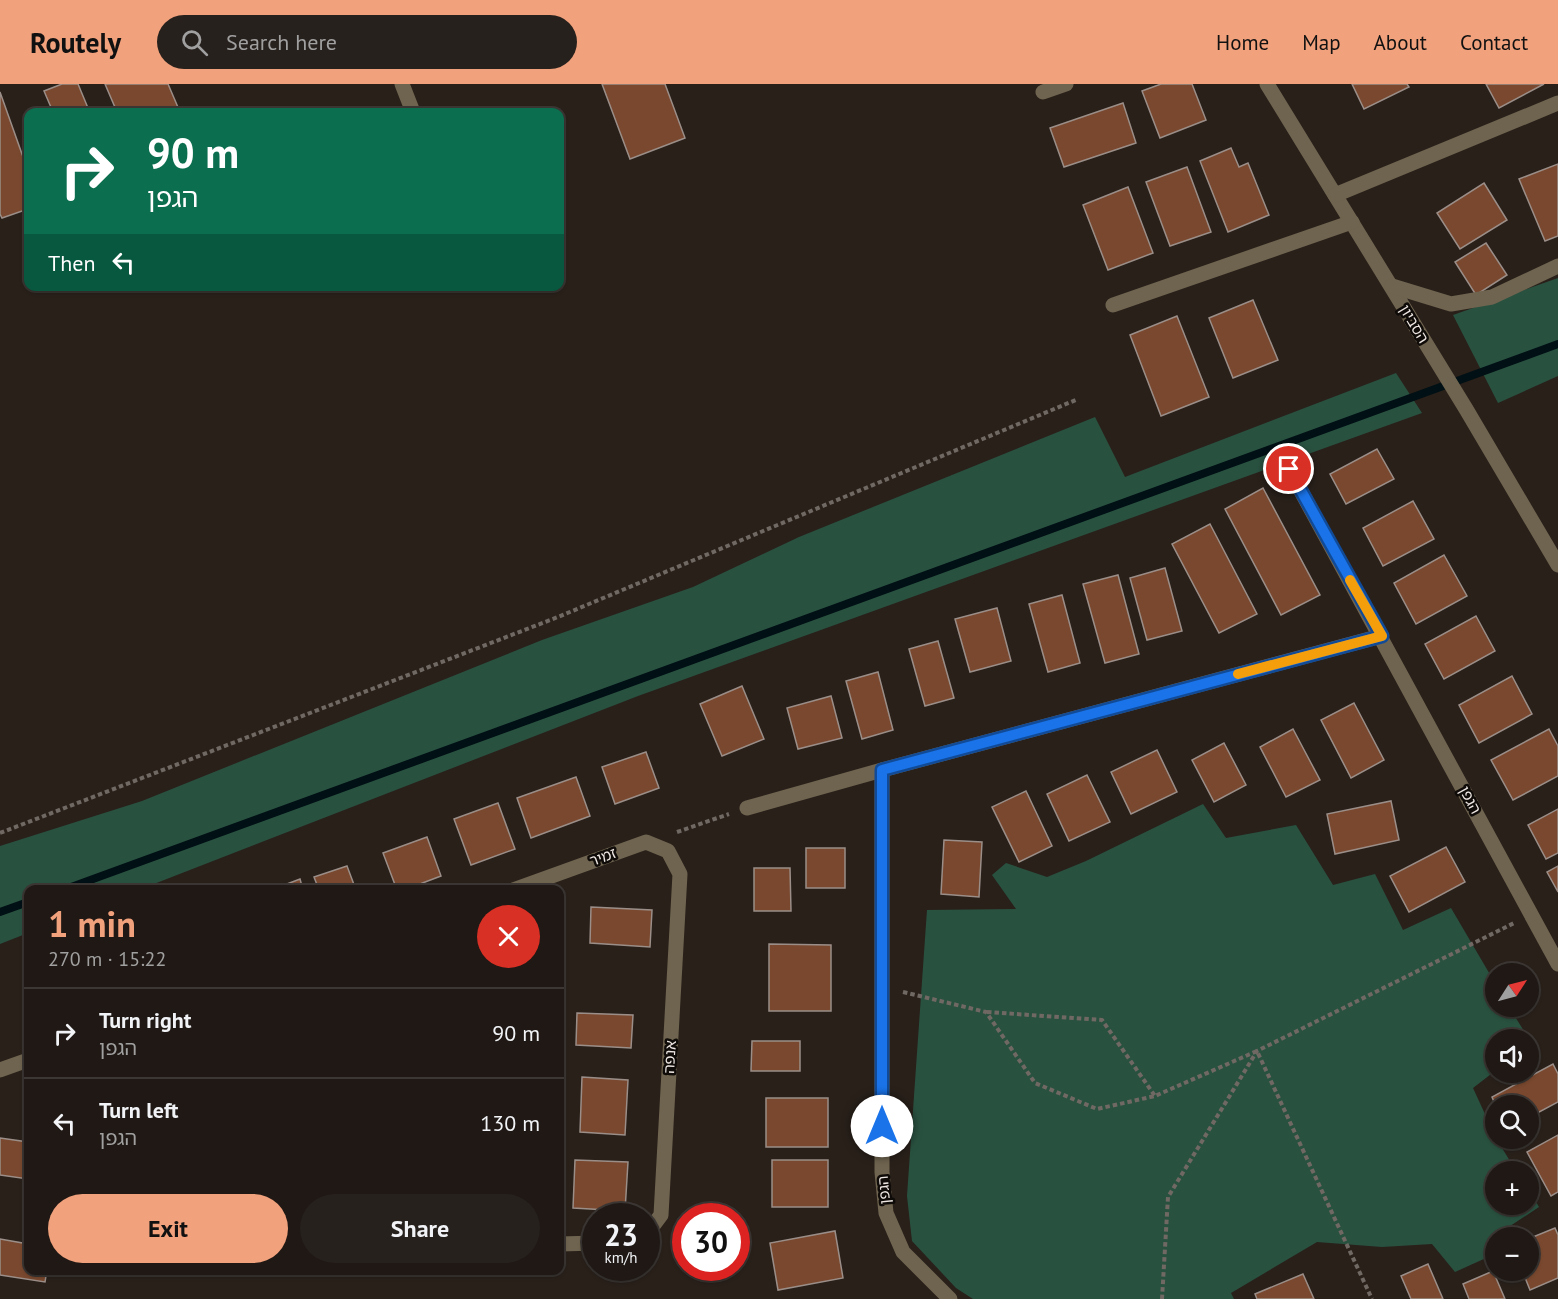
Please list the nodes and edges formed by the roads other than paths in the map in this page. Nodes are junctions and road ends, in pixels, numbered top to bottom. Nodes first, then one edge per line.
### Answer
1 (402, 84) edge
2 (1066, 84) edge
3 (1268, 84) edge
4 (1043, 92) dead end
5 (1558, 103) edge
6 (411, 108) edge
7 (1335, 195) junction
8 (1352, 222) junction
9 (1558, 266) edge
10 (1392, 286) junction
11 (1113, 305) dead end
12 (1289, 469) dead end
13 (1558, 565) edge
14 (1382, 636) junction
15 (882, 770) junction
16 (747, 808) road end
17 (646, 842) joint
18 (527, 885) edge
19 (1558, 964) edge
20 (24, 1061) edge
21 (0, 1070) edge
22 (660, 1216) edge
23 (582, 1243) edge
24 (564, 1244) edge
25 (950, 1299) edge

1 - 6 street
2 - 4 street
3 - 7 street, הסביון
5 - 7 street
7 - 8 street, הסביון
8 - 10 street, הסביון
8 - 11 street
9 - 10 street
10 - 13 street, הסביון
12 - 14 street, הגפן
14 - 15 street
14 - 19 street, הגפן
15 - 16 street
15 - 25 street, הגפן
17 - 18 street, זמיר
17 - 22 street, אנפה
20 - 21 street
23 - 24 street

